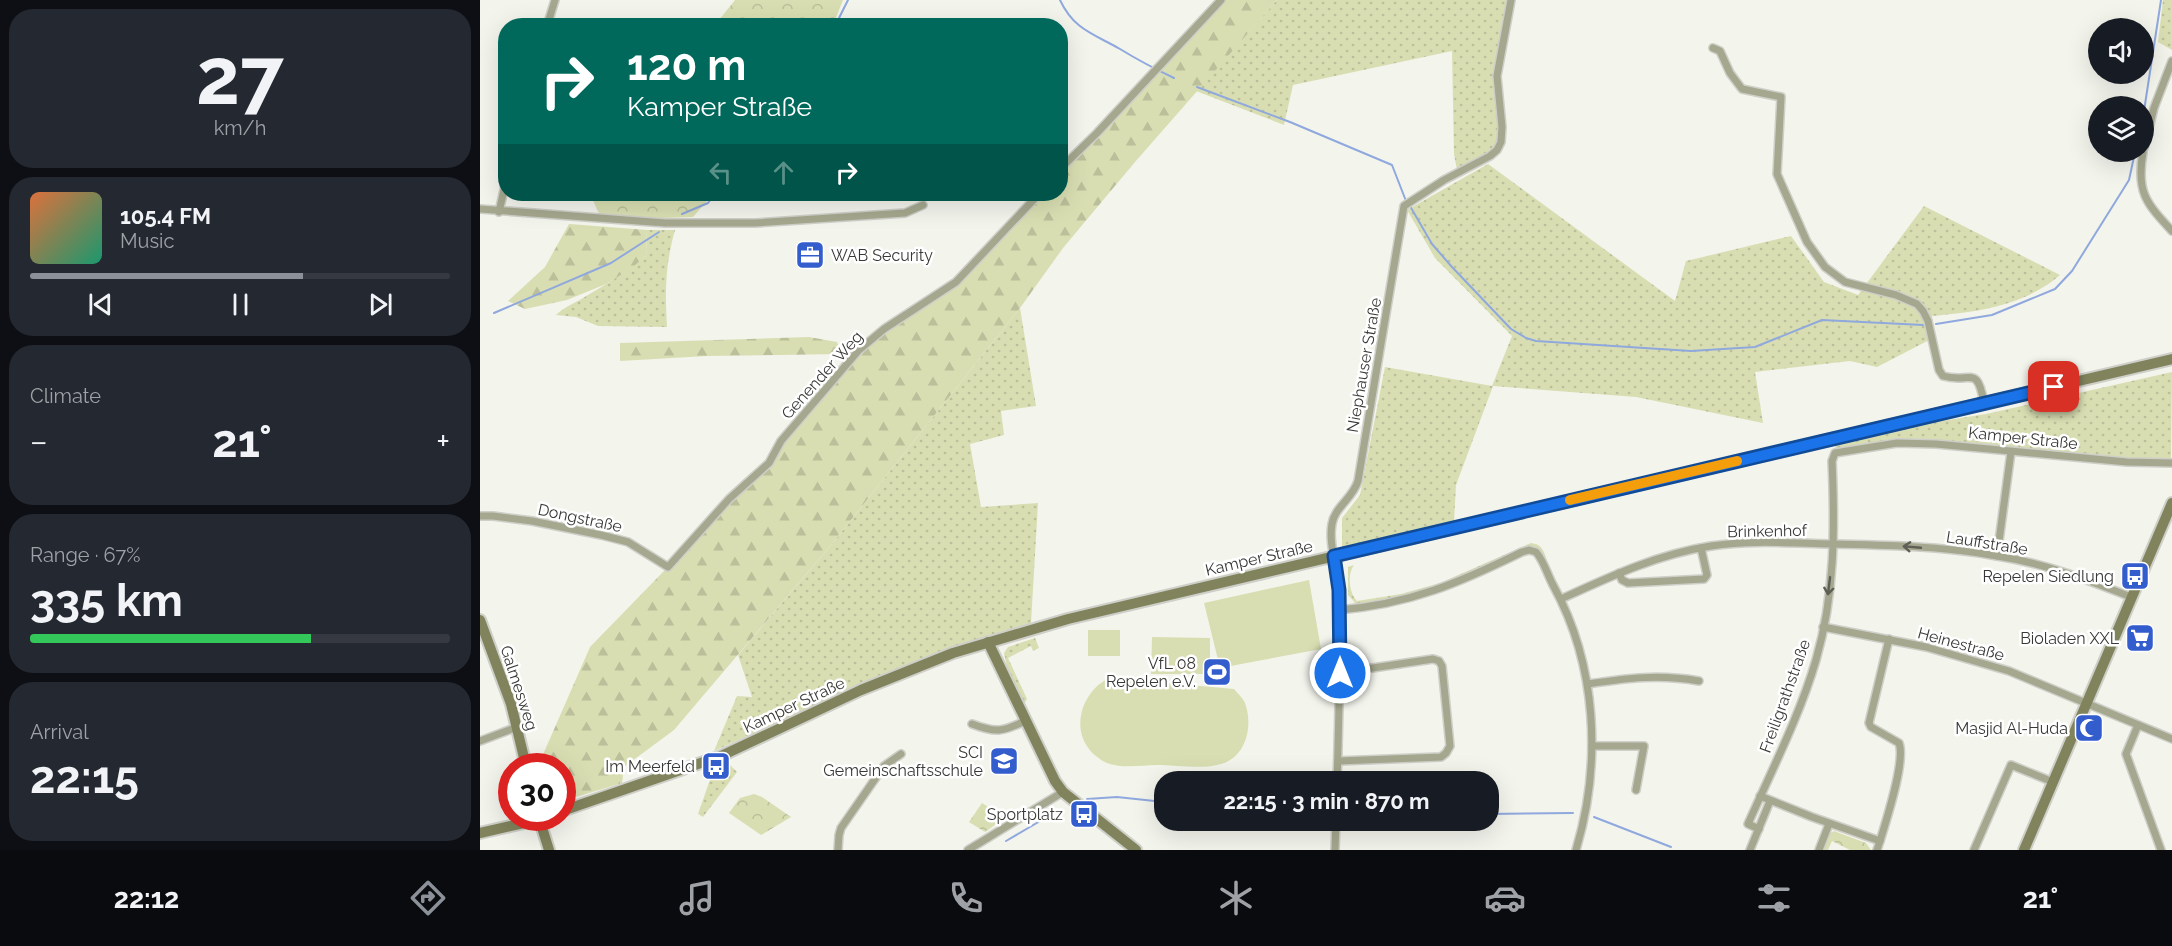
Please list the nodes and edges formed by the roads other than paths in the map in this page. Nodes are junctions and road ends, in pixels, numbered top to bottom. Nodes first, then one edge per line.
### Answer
1 (555, 0) edge
2 (1221, 0) edge
3 (1510, 0) edge
4 (549, 18) edge
5 (1713, 48) dead end
6 (2172, 61) edge
7 (2154, 108) edge
8 (1068, 161) edge
9 (2142, 162) edge
10 (501, 201) edge
11 (1032, 201) edge
12 (923, 205) dead end
13 (480, 209) edge
14 (499, 212) junction
15 (2172, 231) edge
16 (2172, 359) edge
17 (1984, 403) junction
18 (1835, 453) joint
19 (2011, 453) junction
20 (2172, 463) edge
21 (2172, 503) edge
22 (480, 516) edge
23 (2167, 526) edge
24 (1834, 544) junction
25 (1701, 548) junction
26 (1334, 556) junction
27 (1997, 556) junction
28 (668, 567) joint
29 (1619, 573) junction
30 (2131, 597) junction
31 (1561, 599) junction
32 (1339, 609) junction
33 (480, 620) edge
34 (1823, 627) junction
35 (1889, 639) junction
36 (988, 642) junction
37 (1340, 673) junction
38 (1699, 681) dead end
39 (1588, 684) junction
40 (2086, 703) junction
41 (1025, 721) junction
42 (972, 724) dead end
43 (2138, 725) junction
44 (517, 726) junction
45 (2172, 739) edge
46 (480, 741) edge
47 (1592, 746) junction
48 (523, 753) edge
49 (901, 754) dead end
50 (1338, 762) junction
51 (1338, 771) edge
52 (2053, 783) junction
53 (1636, 790) dead end
54 (1063, 792) junction
55 (1760, 796) junction
56 (1770, 801) junction
57 (576, 806) edge
58 (1829, 824) junction
59 (498, 829) edge
60 (1759, 829) junction
61 (545, 831) edge
62 (1336, 831) edge
63 (480, 833) edge
64 (1880, 841) junction
65 (549, 850) edge
66 (838, 850) edge
67 (968, 850) edge
68 (1136, 850) edge
69 (1335, 850) edge
70 (1576, 850) edge
71 (1750, 850) edge
72 (1819, 850) edge
73 (1876, 850) edge
74 (1974, 850) edge
75 (2024, 850) edge
76 (2161, 850) edge

1 - 4 street
2 - 8 street
3 - 26 street, Niephauser Straße
5 - 17 street, Kamper Straße
6 - 7 street
9 - 15 street
10 - 14 street
11 - 28 street, Genender Weg
12 - 14 street
13 - 14 street
16 - 17 main road, Kamper Straße
17 - 26 main road, Kamper Straße
18 - 19 street, Kamper Straße
18 - 24 street, Freiligrathstraße
19 - 20 street, Kamper Straße
19 - 27 street
21 - 23 main road
22 - 28 street, Dongstraße
23 - 30 main road
24 - 25 street, Brinkenhof
27 -> 24 street, Lauffstraße
24 -> 34 street, Freiligrathstraße
25 - 29 street, Brinkenhof
25 - 29 street
26 - 32 street, Niephauser Straße
26 - 36 main road, Kamper Straße
27 - 30 street, Lauffstraße
29 - 31 street, Brinkenhof
30 - 40 main road
31 - 32 street
31 - 39 street
32 - 37 street, Niephauser Straße
33 - 44 main road, Galmesweg
34 - 35 street, Heinestraße
34 - 55 street, Freiligrathstraße
35 - 40 street, Heinestraße
35 - 64 street
36 - 41 main road
36 - 57 main road, Kamper Straße
37 - 50 street, Niephauser Straße
37 - 50 street
38 - 39 street
39 - 47 street
40 - 43 street, Heinestraße
40 - 52 main road
41 - 42 street
41 - 54 main road
43 - 45 street, Heinestraße
43 - 76 street
44 - 46 street
44 - 48 main road, Galmesweg
47 - 53 street
47 - 70 street
49 - 66 street
50 - 51 street, Niephauser Straße
52 - 74 street
52 - 75 main road
54 - 67 street
54 - 68 main road
55 - 56 street
55 - 60 street, Freiligrathstraße
56 - 58 street
56 - 60 street
58 - 64 street
58 - 72 street
59 - 63 main road
60 - 71 street
61 - 65 main road
62 - 69 street
64 - 73 street

